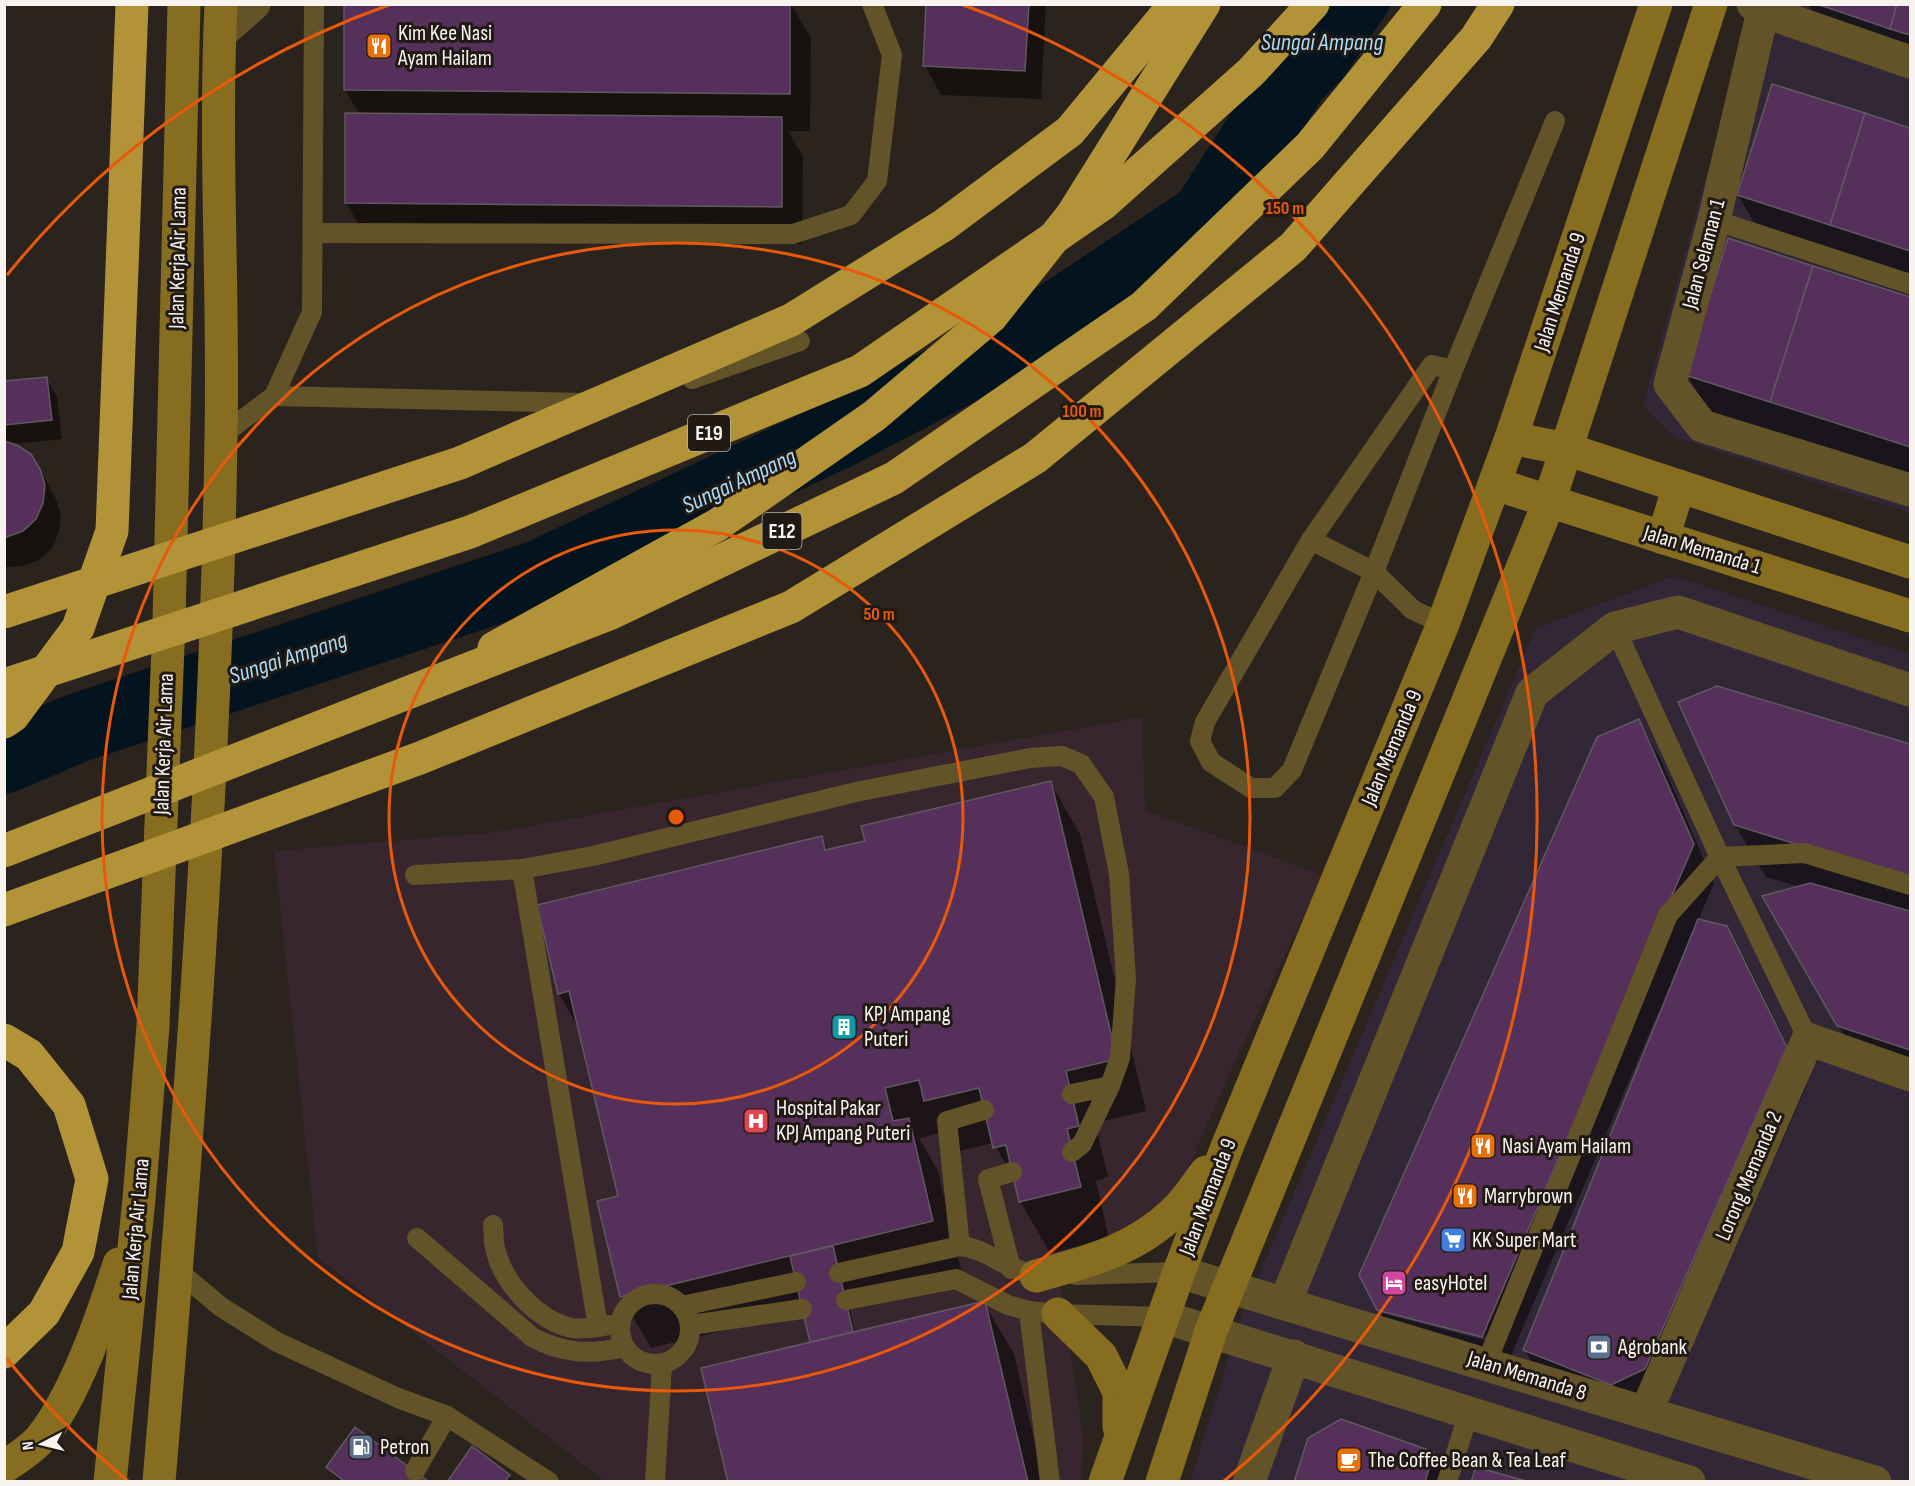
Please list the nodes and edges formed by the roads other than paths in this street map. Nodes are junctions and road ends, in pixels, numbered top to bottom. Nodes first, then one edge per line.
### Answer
1 (132, 4) edge
2 (184, 4) edge
3 (254, 4) edge
4 (314, 4) edge
5 (872, 4) edge
6 (1175, 4) edge
7 (1203, 4) edge
8 (1313, 4) edge
9 (1425, 4) edge
10 (1498, 4) edge
11 (1656, 4) edge
12 (1712, 4) edge
13 (1761, 7) edge
14 (221, 19) edge
15 (1911, 62) edge
16 (1556, 121) dead end
17 (1714, 220) junction
18 (314, 233) junction
19 (1911, 284) edge
20 (800, 341) dead end
21 (1453, 370) junction
22 (274, 396) junction
23 (221, 436) junction
24 (1511, 438) junction
25 (1566, 449) junction
26 (1495, 484) junction
27 (1679, 486) junction
28 (1911, 489) edge
29 (1549, 502) junction
30 (1663, 538) junction
31 (1311, 540) junction
32 (1911, 561) edge
33 (1374, 572) junction
34 (4, 612) edge
35 (1911, 616) edge
36 (1443, 624) junction
37 (1615, 628) junction
38 (438, 680) junction
39 (1911, 690) edge
40 (7, 708) edge
41 (4, 852) edge
42 (1720, 857) junction
43 (522, 869) junction
44 (415, 875) dead end
45 (1911, 885) edge
46 (4, 910) edge
47 (1808, 1039) junction
48 (4, 1040) edge
49 (1911, 1076) edge
50 (1110, 1086) junction
51 (1072, 1094) dead end
52 (984, 1110) dead end
53 (1227, 1147) junction
54 (1072, 1152) dead end
55 (1012, 1172) dead end
56 (139, 1199) junction
57 (493, 1225) dead end
58 (417, 1238) dead end
59 (960, 1246) junction
60 (177, 1270) junction
61 (1024, 1272) junction
62 (1179, 1272) junction
63 (839, 1274) dead end
64 (796, 1282) dead end
65 (1229, 1286) junction
66 (846, 1300) dead end
67 (1286, 1303) junction
68 (682, 1306) junction
69 (802, 1309) dead end
70 (1043, 1312) junction
71 (1164, 1317) junction
72 (620, 1323) junction
73 (691, 1325) junction
74 (598, 1327) junction
75 (1211, 1331) junction
76 (624, 1347) junction
77 (4, 1352) edge
78 (1294, 1356) junction
79 (1486, 1364) junction
80 (662, 1365) junction
81 (1469, 1412) junction
82 (1646, 1412) junction
83 (447, 1416) junction
84 (164, 1428) junction
85 (1120, 1438) junction
86 (4, 1467) edge
87 (415, 1472) dead end
88 (1632, 1473) edge
89 (110, 1482) edge
90 (159, 1482) edge
91 (174, 1482) edge
92 (549, 1482) edge
93 (655, 1482) edge
94 (1050, 1482) edge
95 (1105, 1482) edge
96 (1162, 1482) edge
97 (1249, 1482) edge
98 (1447, 1482) edge
99 (1689, 1482) edge
100 (1875, 1482) edge

1 - 40 highway
2 - 56 street, Jalan Kerja Air Lama
3 - 14 street
4 - 18 lane
5 - 18 lane
6 - 34 highway, bridge
7 - 38 highway, bridge
8 - 40 highway, E19, bridge
9 - 38 highway, E12, bridge
10 - 46 highway, bridge
11 - 24 street, Jalan Memanda 9
12 - 25 street
13 - 15 street, Jalan Selaman 1
13 - 17 street, Jalan Selaman 1
14 - 23 street, Jalan Kerja Air Lama
16 - 21 lane
17 - 19 lane
17 - 28 street, Jalan Selaman 1
18 - 22 lane
20 - 22 lane
21 - 31 lane
21 - 33 lane
22 - 23 lane
23 - 60 street, Jalan Kerja Air Lama
24 - 25 street
24 - 26 street, Jalan Memanda 9
25 - 27 street
25 - 29 street
26 - 29 street, Jalan Memanda 1
26 - 36 street, Jalan Memanda 9
27 - 30 street
27 - 32 street
29 - 30 street, Jalan Memanda 1
29 - 65 street
30 - 35 street, Jalan Memanda 1
31 - 33 lane
31 - 33 lane
33 - 36 lane
36 - 53 street, Jalan Memanda 9
37 - 39 street
37 - 42 lane
37 - 67 street
38 - 41 highway, E12, bridge
42 - 45 lane
42 - 47 lane
42 - 79 lane
43 - 44 lane
43 - 50 lane
43 - 74 lane
47 - 49 street
47 - 82 street, Lorong Memanda 2
48 - 77 highway
50 - 51 lane
50 - 54 lane
52 - 59 lane
53 - 61 street
53 - 62 street, Jalan Memanda 9
55 - 61 lane
56 - 86 street
56 - 89 street, Jalan Kerja Air Lama
57 - 74 lane
58 - 76 lane
59 - 61 lane
59 - 63 lane
60 - 83 lane
60 - 84 street, Jalan Kerja Air Lama
61 - 62 lane
62 - 65 street, Jalan Memanda 8
62 - 71 street, Jalan Memanda 9
64 - 68 lane
65 - 67 street, Jalan Memanda 8
65 - 75 street
66 - 70 lane
67 - 79 street, Jalan Memanda 8
68 - 72 lane
68 - 73 lane
69 - 73 lane
70 - 71 lane
70 - 85 street
70 - 94 lane
71 - 75 street
71 - 85 street, Jalan Memanda 9
72 - 74 lane
72 - 76 lane
73 - 80 lane
75 - 78 street
75 - 96 street
76 - 80 lane
78 - 81 street
78 - 97 street
79 - 82 street, Jalan Memanda 8
80 - 93 lane
81 - 88 street
81 - 98 lane
82 - 100 street, Jalan Memanda 8
83 - 87 lane
83 - 92 lane
84 - 90 street, Jalan Kerja Air Lama
84 - 91 street
85 - 95 street, Jalan Memanda 9
88 - 99 street

